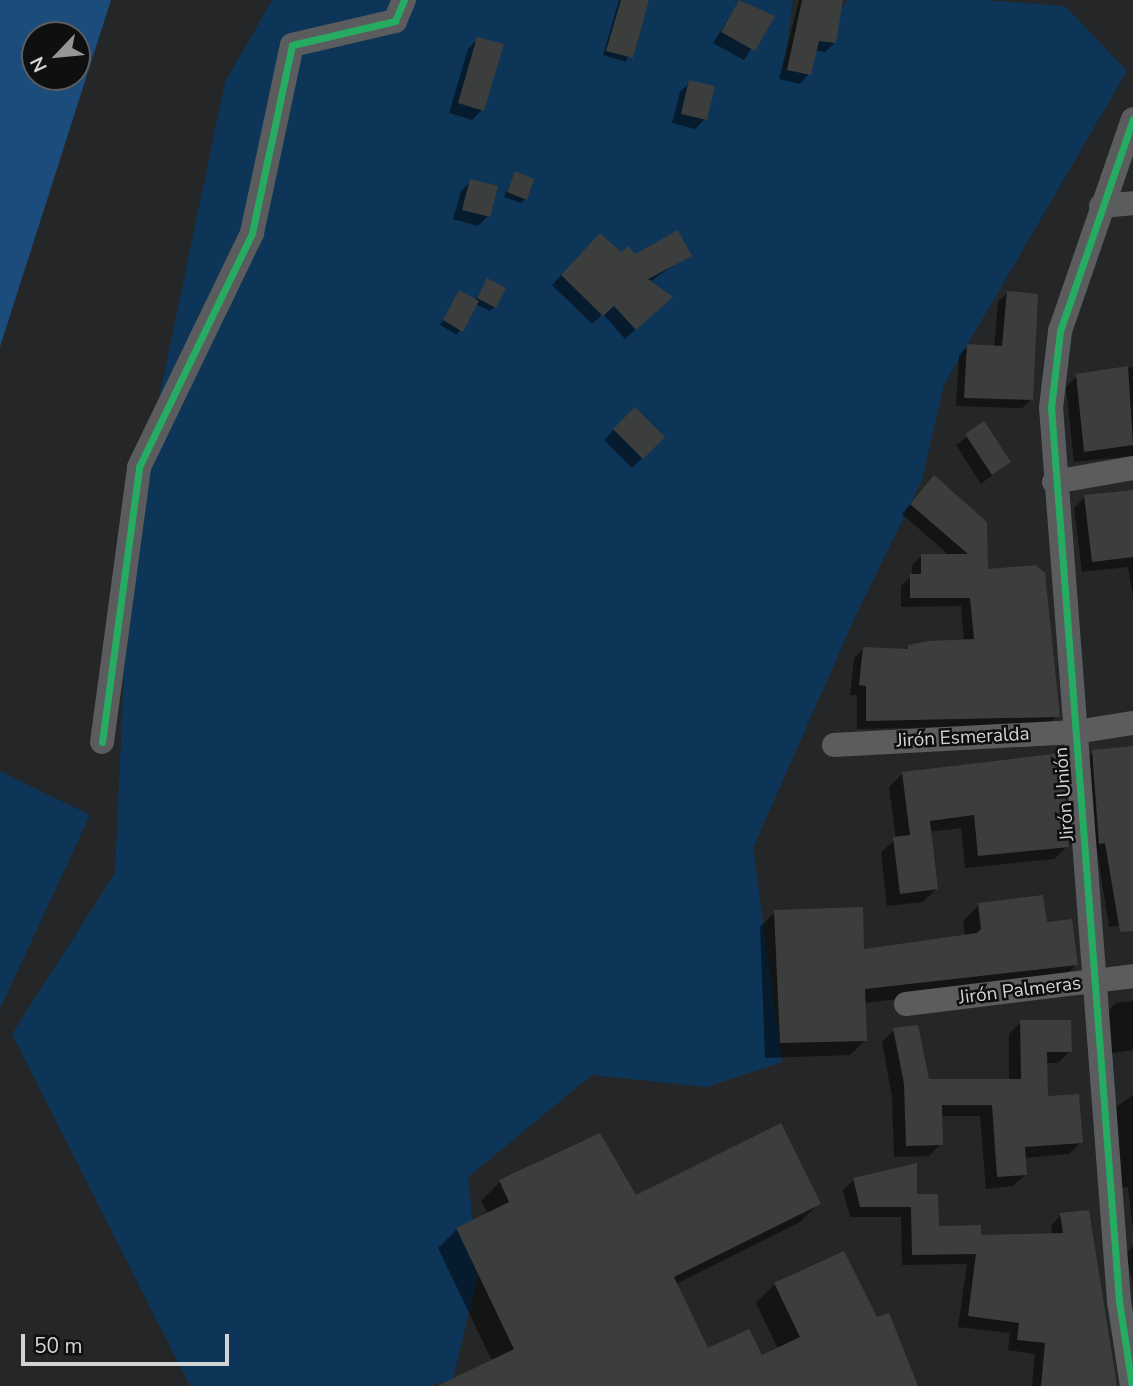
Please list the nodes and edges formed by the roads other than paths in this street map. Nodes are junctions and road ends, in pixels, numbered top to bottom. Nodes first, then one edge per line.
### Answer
1 (404, 0) edge
2 (1133, 119) edge
3 (1133, 203) edge
4 (1101, 205) junction
5 (1133, 468) edge
6 (1054, 482) junction
7 (1133, 723) edge
8 (1076, 732) junction
9 (102, 742) dead end
10 (834, 745) dead end
11 (1133, 976) edge
12 (1095, 982) junction
13 (906, 1004) dead end
14 (1126, 1300) edge
15 (1132, 1386) edge

1 - 9 street
2 - 4 street, Jirón Unión
3 - 4 street
4 - 6 street, Jirón Unión
5 - 6 street
6 - 8 street, Jirón Unión
7 - 8 street, Jirón Esmeralda
8 - 10 street, Jirón Esmeralda
8 - 12 street, Jirón Unión
11 - 12 street, Jirón Palmeras
12 - 13 street, Jirón Palmeras
12 - 14 street, Jirón Unión
14 - 15 street, Jirón Unión

